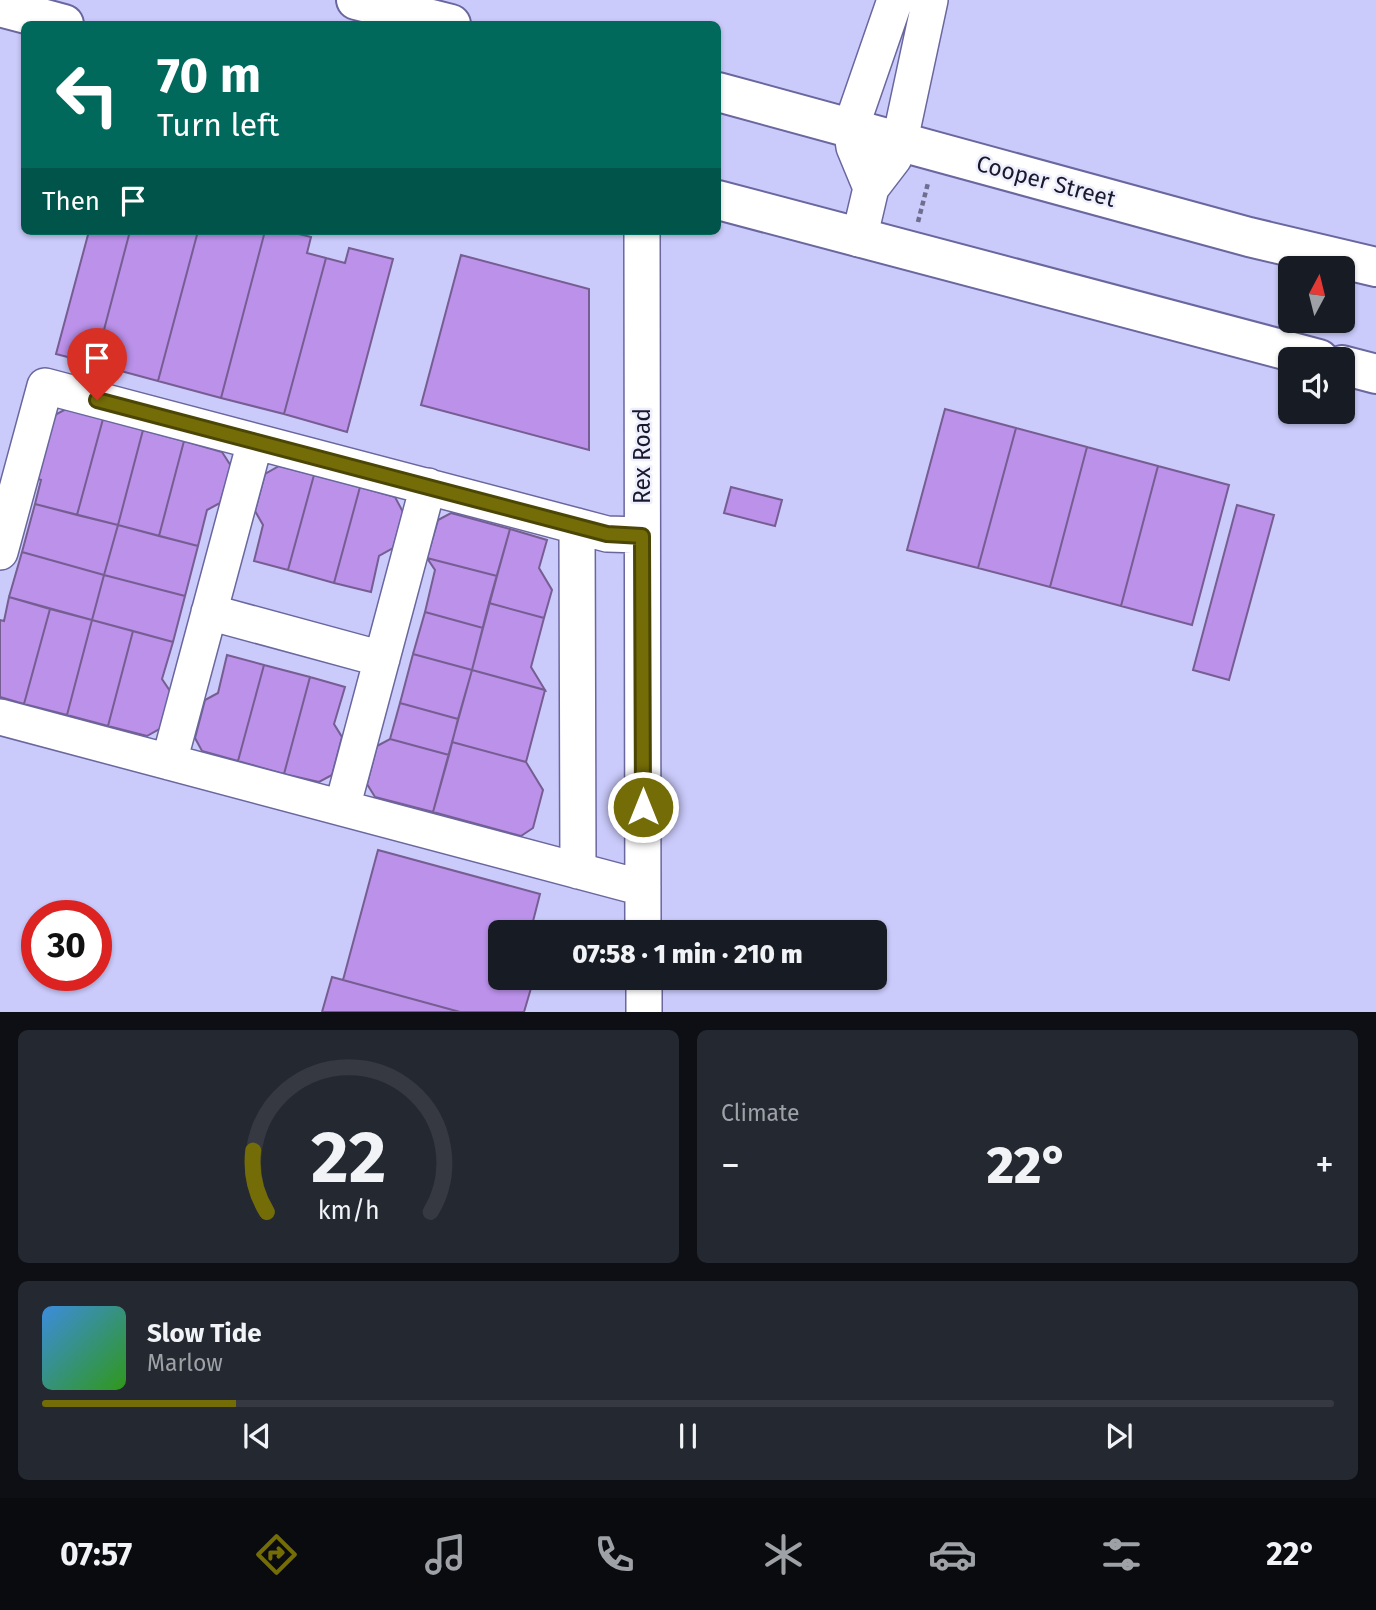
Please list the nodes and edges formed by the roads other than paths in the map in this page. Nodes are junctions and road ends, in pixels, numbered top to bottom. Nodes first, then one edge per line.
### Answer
1 (356, 0) edge
2 (895, 0) edge
3 (930, 0) edge
4 (405, 7) edge
5 (0, 8) edge
6 (52, 21) edge
7 (443, 21) edge
8 (721, 93) edge
9 (851, 127) junction
10 (900, 140) junction
11 (871, 188) junction
12 (721, 201) edge
13 (642, 235) edge
14 (859, 239) junction
15 (1376, 267) edge
16 (1278, 348) edge
17 (1355, 368) edge
18 (1376, 374) edge
19 (255, 442) junction
20 (428, 486) junction
21 (577, 526) junction
22 (642, 536) junction
23 (0, 552) edge
24 (209, 612) junction
25 (382, 659) junction
26 (0, 717) edge
27 (169, 762) junction
28 (342, 808) junction
29 (578, 871) junction
30 (643, 888) junction
31 (643, 920) edge
32 (644, 990) edge
33 (644, 1012) edge

1 - 4 main road
2 - 9 street
3 - 10 street
4 - 7 main road
5 - 6 main road
8 - 9 main road, Cooper Street
9 - 10 main road, Cooper Street
9 - 11 street
10 - 11 street
10 - 15 main road, Cooper Street
11 - 14 street
12 - 14 main road
13 - 22 street, Rex Road
14 - 16 main road
17 - 18 main road
19 - 20 street
19 - 23 street
19 - 24 street
20 - 21 street
20 - 25 street
21 - 22 street
21 - 29 street
22 - 30 street, Rex Road
24 - 25 street
24 - 27 street
25 - 28 street
26 - 27 street
27 - 28 street
28 - 29 street
29 - 30 street
30 - 31 street, Rex Road
32 - 33 street

